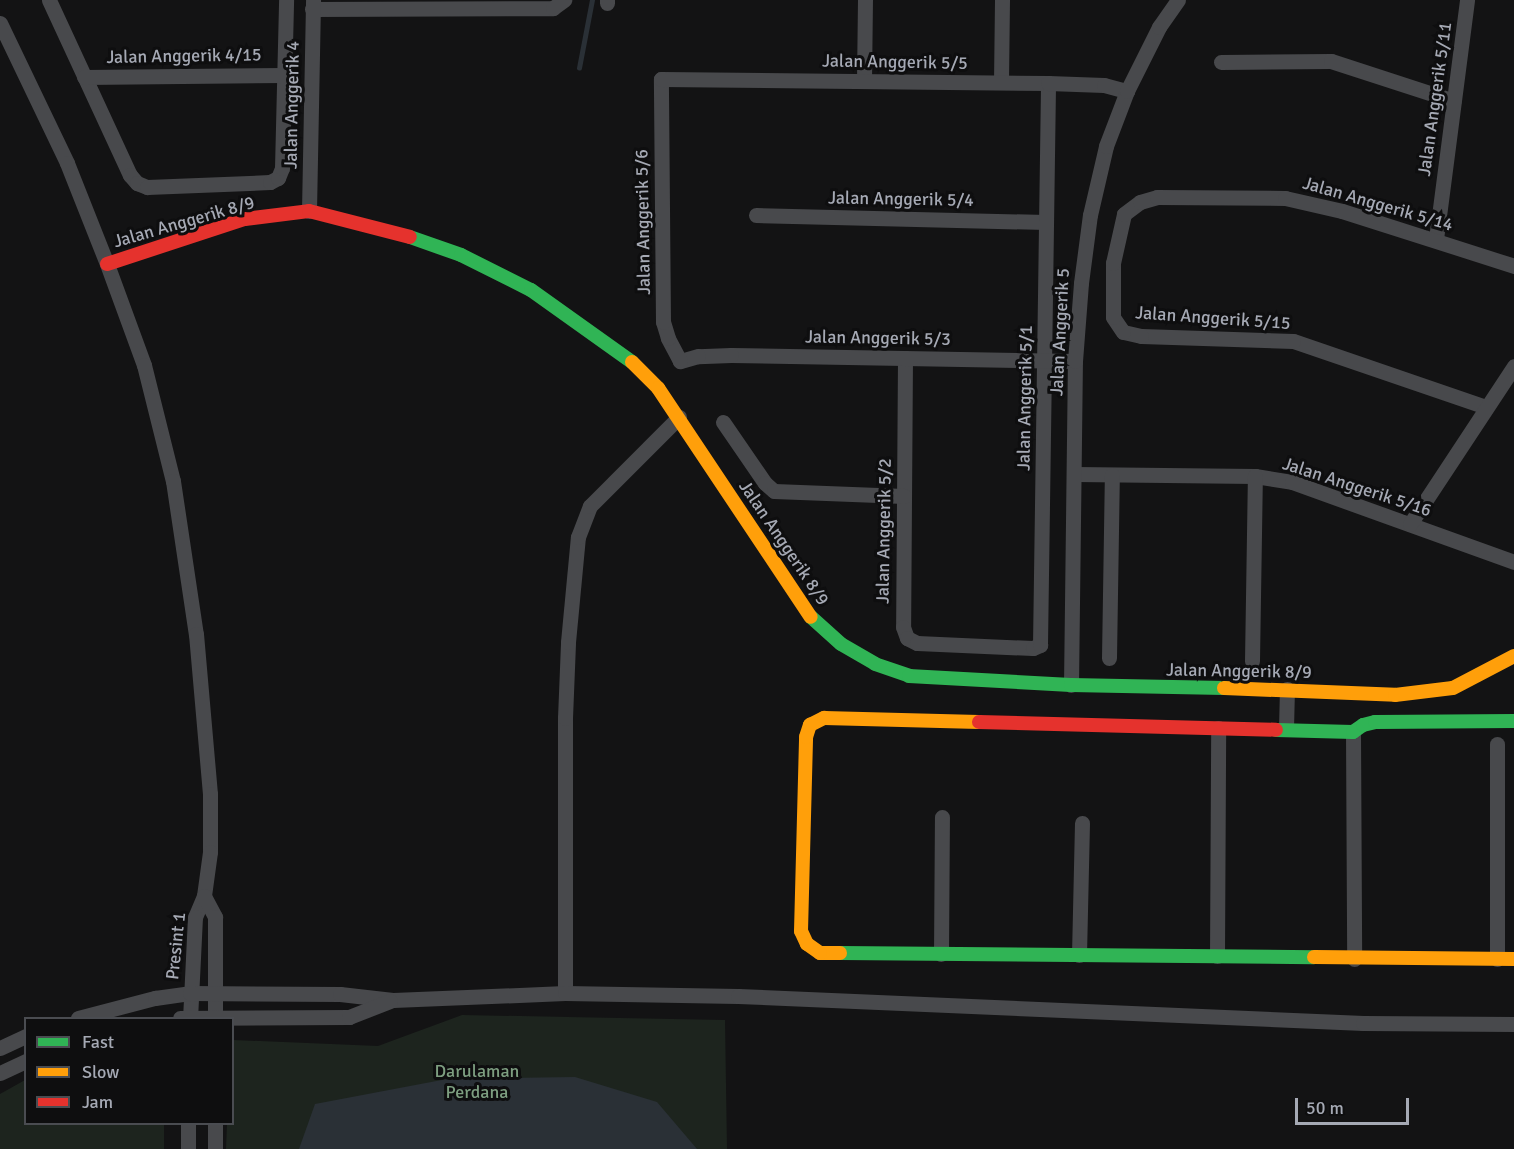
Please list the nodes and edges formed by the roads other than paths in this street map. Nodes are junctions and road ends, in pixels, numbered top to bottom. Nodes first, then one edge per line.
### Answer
1 (49, 0) edge
2 (286, 0) edge
3 (865, 0) edge
4 (1002, 0) edge
5 (1178, 0) edge
6 (1467, 0) edge
7 (313, 4) edge
8 (558, 4) edge
9 (0, 23) edge
10 (1221, 62) dead end
11 (284, 75) junction
12 (84, 77) junction
13 (661, 79) joint
14 (864, 81) junction
15 (1000, 82) junction
16 (1048, 83) junction
17 (1127, 91) junction
18 (1454, 101) junction
19 (1157, 197) joint
20 (309, 212) junction
21 (756, 215) dead end
22 (1046, 222) junction
23 (1436, 239) junction
24 (107, 264) junction
25 (1514, 266) edge
26 (905, 358) junction
27 (680, 361) joint
28 (1045, 361) junction
29 (1075, 361) junction
30 (1514, 366) edge
31 (1486, 407) junction
32 (680, 417) junction
33 (723, 422) dead end
34 (1075, 474) junction
35 (1112, 475) junction
36 (1255, 476) junction
37 (904, 496) junction
38 (1410, 524) junction
39 (1514, 562) edge
40 (972, 645) joint
41 (1514, 656) edge
42 (1109, 658) dead end
43 (1252, 661) dead end
44 (1071, 685) junction
45 (1287, 689) junction
46 (1514, 721) edge
47 (1218, 728) junction
48 (1286, 729) junction
49 (1353, 732) junction
50 (1497, 744) dead end
51 (942, 817) dead end
52 (1082, 823) dead end
53 (204, 896) junction
54 (941, 954) junction
55 (1079, 955) junction
56 (1217, 956) junction
57 (1354, 959) junction
58 (1497, 959) junction
59 (1514, 959) edge
60 (190, 993) junction
61 (565, 993) junction
62 (214, 994) junction
63 (393, 1000) junction
64 (251, 1016) junction
65 (82, 1017) edge
66 (186, 1017) edge
67 (215, 1017) edge
68 (233, 1017) edge
69 (1514, 1024) edge
70 (234, 1025) edge
71 (24, 1037) edge
72 (0, 1048) edge
73 (24, 1062) edge
74 (0, 1073) edge
75 (188, 1125) edge
76 (215, 1125) edge
77 (188, 1149) edge
78 (215, 1149) edge

1 - 12 street
2 - 11 street
3 - 14 street
4 - 15 street
5 - 17 street, Jalan Anggerik 5
6 - 18 street, Jalan Anggerik 5/11
7 - 8 street
7 - 20 street, Jalan Anggerik 4
9 - 24 street
10 - 18 street
11 - 12 street, Jalan Anggerik 4/15
11 - 12 street
13 - 14 street, Jalan Anggerik 5/5
13 - 27 street, Jalan Anggerik 5/6
14 - 15 street, Jalan Anggerik 5/5
15 - 16 street, Jalan Anggerik 5/5
16 - 17 street, Jalan Anggerik 5/5
16 - 22 street, Jalan Anggerik 5/1
17 - 29 street, Jalan Anggerik 5
18 - 23 street, Jalan Anggerik 5/11
19 - 23 street, Jalan Anggerik 5/14
19 - 31 street, Jalan Anggerik 5/15
20 - 24 street, Jalan Anggerik 8/9
20 - 32 street, Jalan Anggerik 8/9
21 - 22 street, Jalan Anggerik 5/4
22 - 28 street, Jalan Anggerik 5/1
23 - 25 street, Jalan Anggerik 5/14
24 - 53 street
26 - 27 street, Jalan Anggerik 5/3
26 - 28 street, Jalan Anggerik 5/3
26 - 37 street, Jalan Anggerik 5/2
28 - 29 street, Jalan Anggerik 5/3
28 - 40 street, Jalan Anggerik 5/1
29 - 34 street, Jalan Anggerik 5
30 - 31 street
31 - 38 street
32 - 44 street, Jalan Anggerik 8/9
32 - 61 street
33 - 37 street
34 - 35 street, Jalan Anggerik 5/16
34 - 44 street, Jalan Anggerik 5
35 - 36 street, Jalan Anggerik 5/16
35 - 42 street
36 - 38 street, Jalan Anggerik 5/16
36 - 43 street
37 - 40 street, Jalan Anggerik 5/2
38 - 39 street, Jalan Anggerik 5/16
41 - 45 street, Jalan Anggerik 8/9
44 - 45 street, Jalan Anggerik 8/9
45 - 48 street
46 - 49 street
47 - 48 street
47 - 54 street
47 - 56 street
48 - 49 street
49 - 57 street
50 - 58 street
51 - 54 street
52 - 55 street
53 - 60 street, Presint 1
53 - 62 street, Presint 1
54 - 55 street
55 - 56 street
56 - 57 street
57 - 58 street
58 - 59 street
60 - 62 street
60 - 65 street
60 - 66 street, Presint 1
61 - 63 street
61 - 69 street
62 - 63 street
62 - 67 street, Presint 1
63 - 64 street
64 - 68 street
64 - 70 street
71 - 72 street
73 - 74 street
75 - 77 street
76 - 78 street

